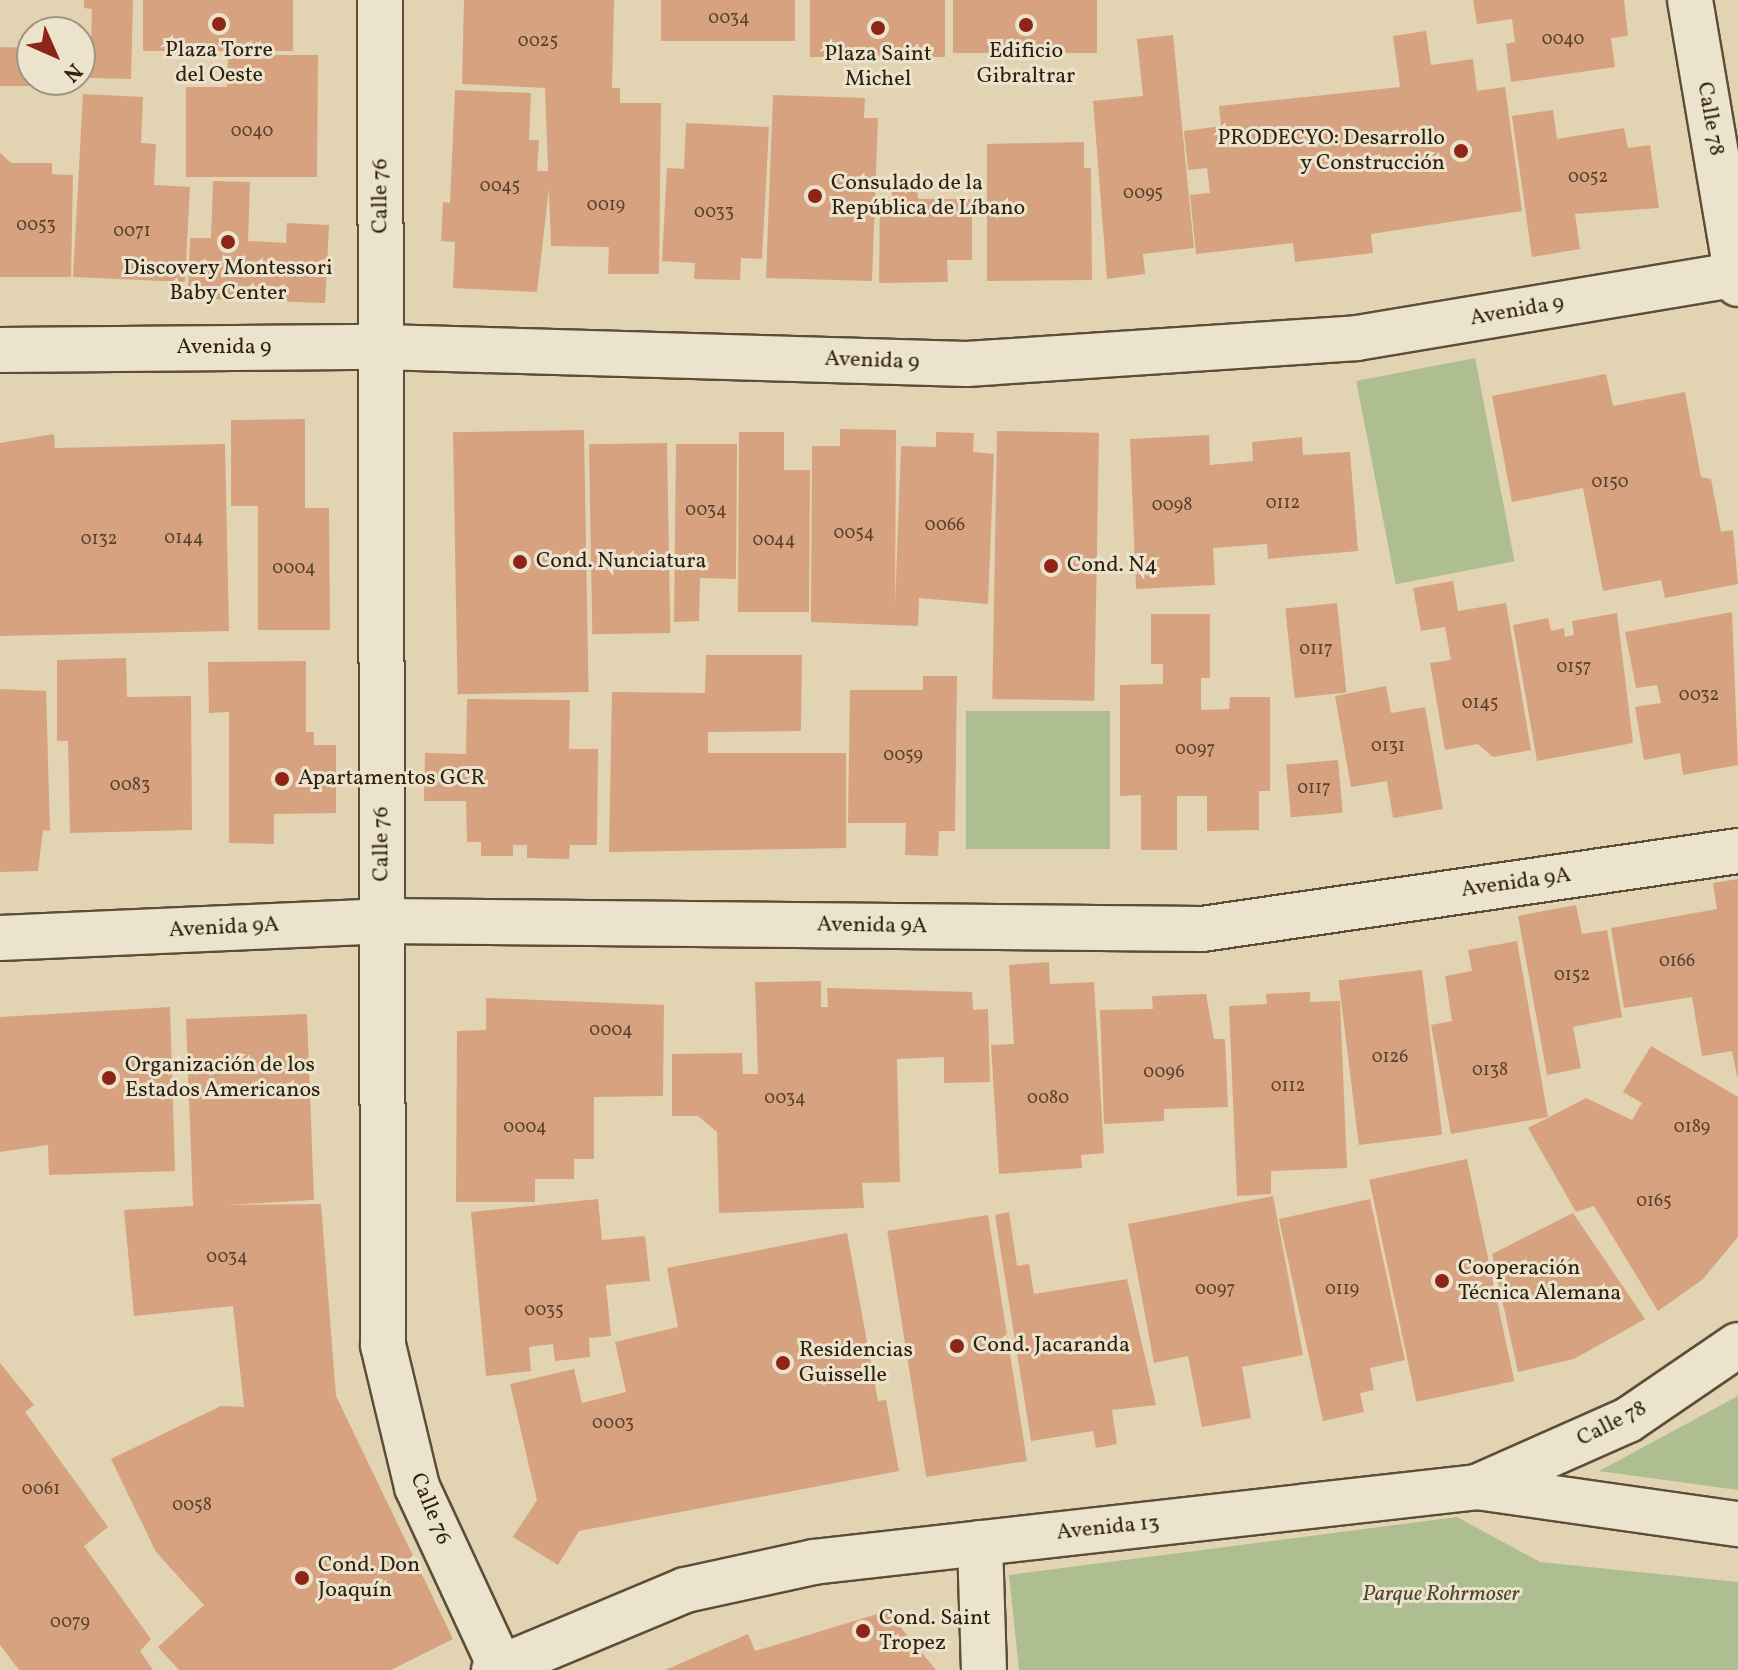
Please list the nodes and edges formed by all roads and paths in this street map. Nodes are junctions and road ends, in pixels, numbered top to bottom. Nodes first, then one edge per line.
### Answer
1 (380, 0) edge
2 (1690, 0) edge
3 (1737, 278) edge
4 (381, 347) junction
5 (0, 350) edge
6 (1738, 851) edge
7 (382, 921) junction
8 (0, 938) edge
9 (1738, 1345) edge
10 (1477, 1487) junction
11 (1738, 1524) edge
12 (980, 1543) junction
13 (497, 1668) edge
14 (984, 1670) edge

1 - 4 street, Calle 76
2 - 3 street, Calle 78
3 - 4 street, Avenida 9
4 - 5 street, Avenida 9
4 - 7 street, Calle 76
6 - 7 street, Avenida 9A
7 - 8 street, Avenida 9A
7 - 13 street, Calle 76
9 - 10 street, Calle 78
10 - 11 street, Avenida 13
10 - 12 street, Avenida 13
12 - 13 street, Avenida 13
12 - 14 street

